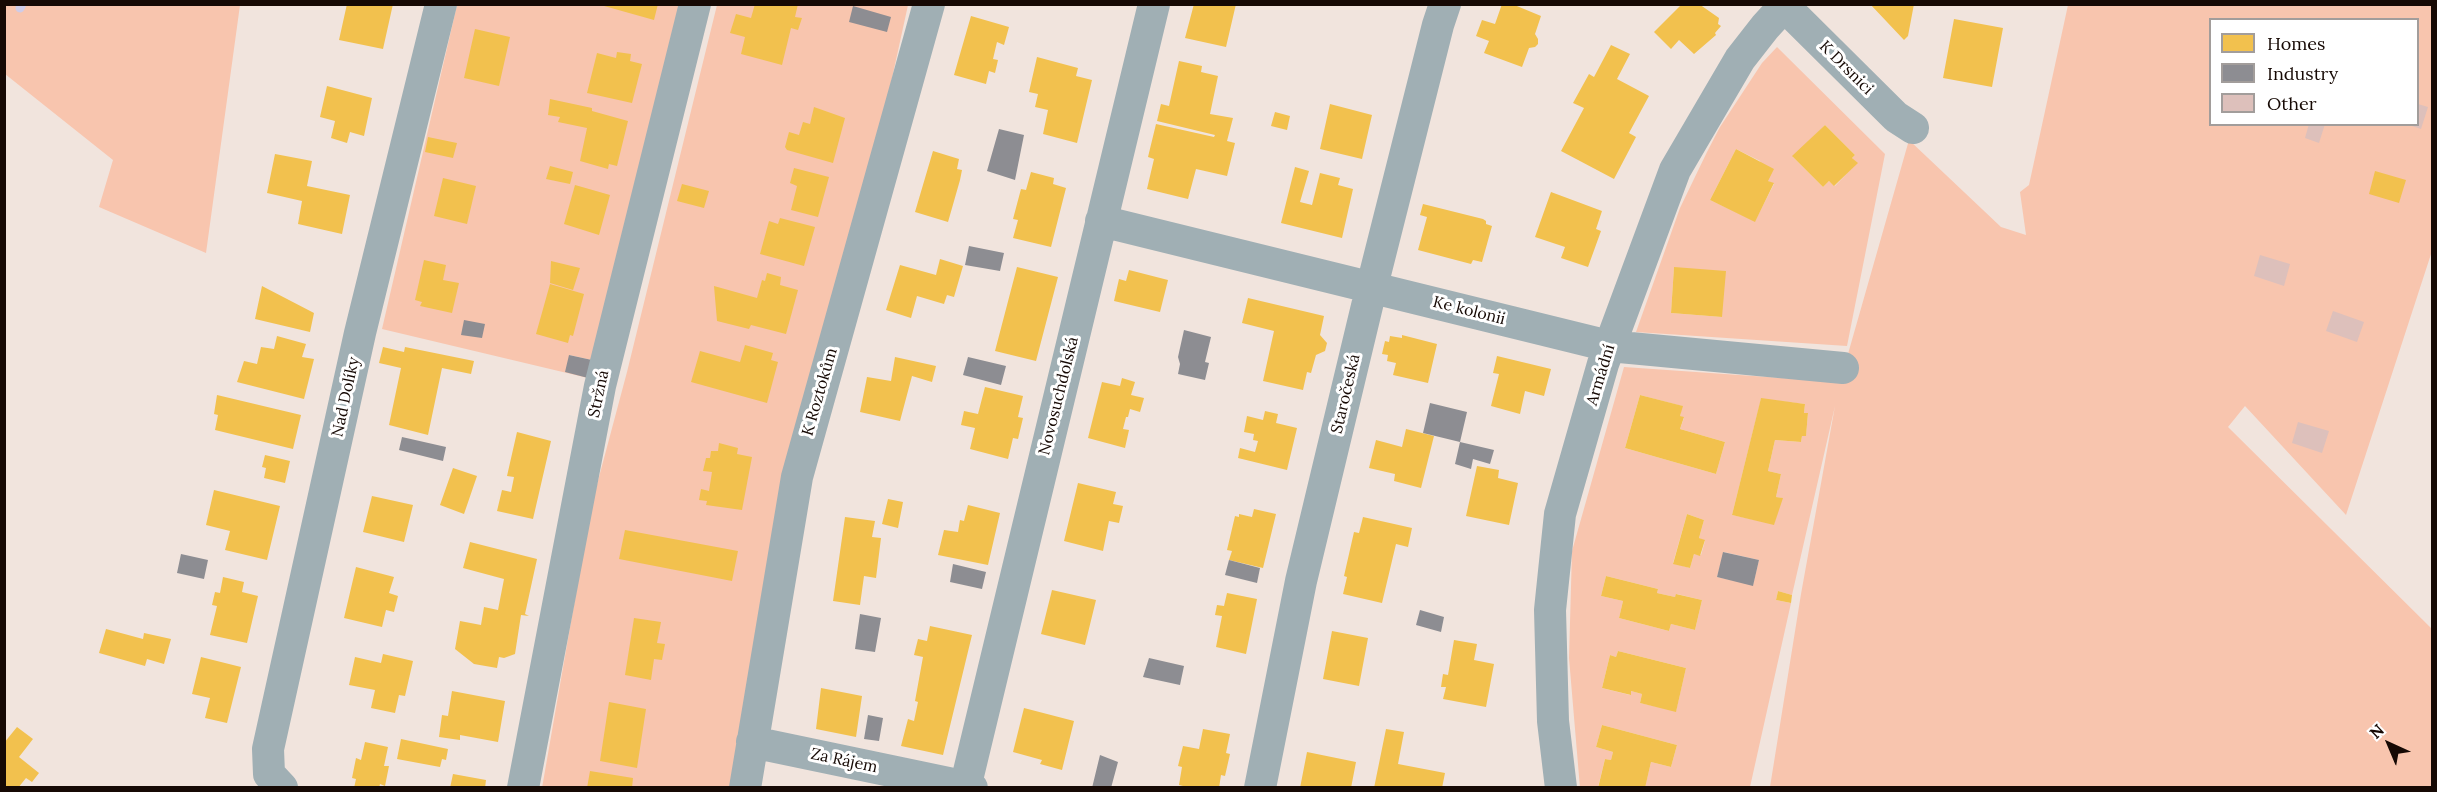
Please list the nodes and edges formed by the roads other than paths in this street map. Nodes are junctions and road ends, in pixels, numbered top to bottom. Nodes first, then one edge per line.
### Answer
1 (441, 4) edge
2 (695, 4) edge
3 (929, 4) edge
4 (1154, 4) edge
5 (1445, 4) edge
6 (1784, 5) edge
7 (1912, 128) dead end
8 (1101, 221) junction
9 (1372, 287) junction
10 (1609, 346) junction
11 (1843, 368) dead end
12 (752, 742) junction
13 (967, 787) edge
14 (282, 788) edge
15 (523, 788) edge
16 (745, 788) edge
17 (1260, 788) edge
18 (1561, 788) edge

1 - 14 street, Nad Dolíky
2 - 15 street, Stržná
3 - 12 street, K Roztokům
4 - 8 street, Novosuchdolská
5 - 9 street, Staročeská
6 - 7 street, K Drsnici
6 - 10 street, Armádní
8 - 9 street, Ke kolonii
8 - 13 street, Novosuchdolská
9 - 10 street, Ke kolonii
9 - 17 street, Staročeská
10 - 11 street, Ke kolonii
10 - 18 street, Armádní
12 - 13 street, Za Rájem
12 - 16 street, K Roztokům

